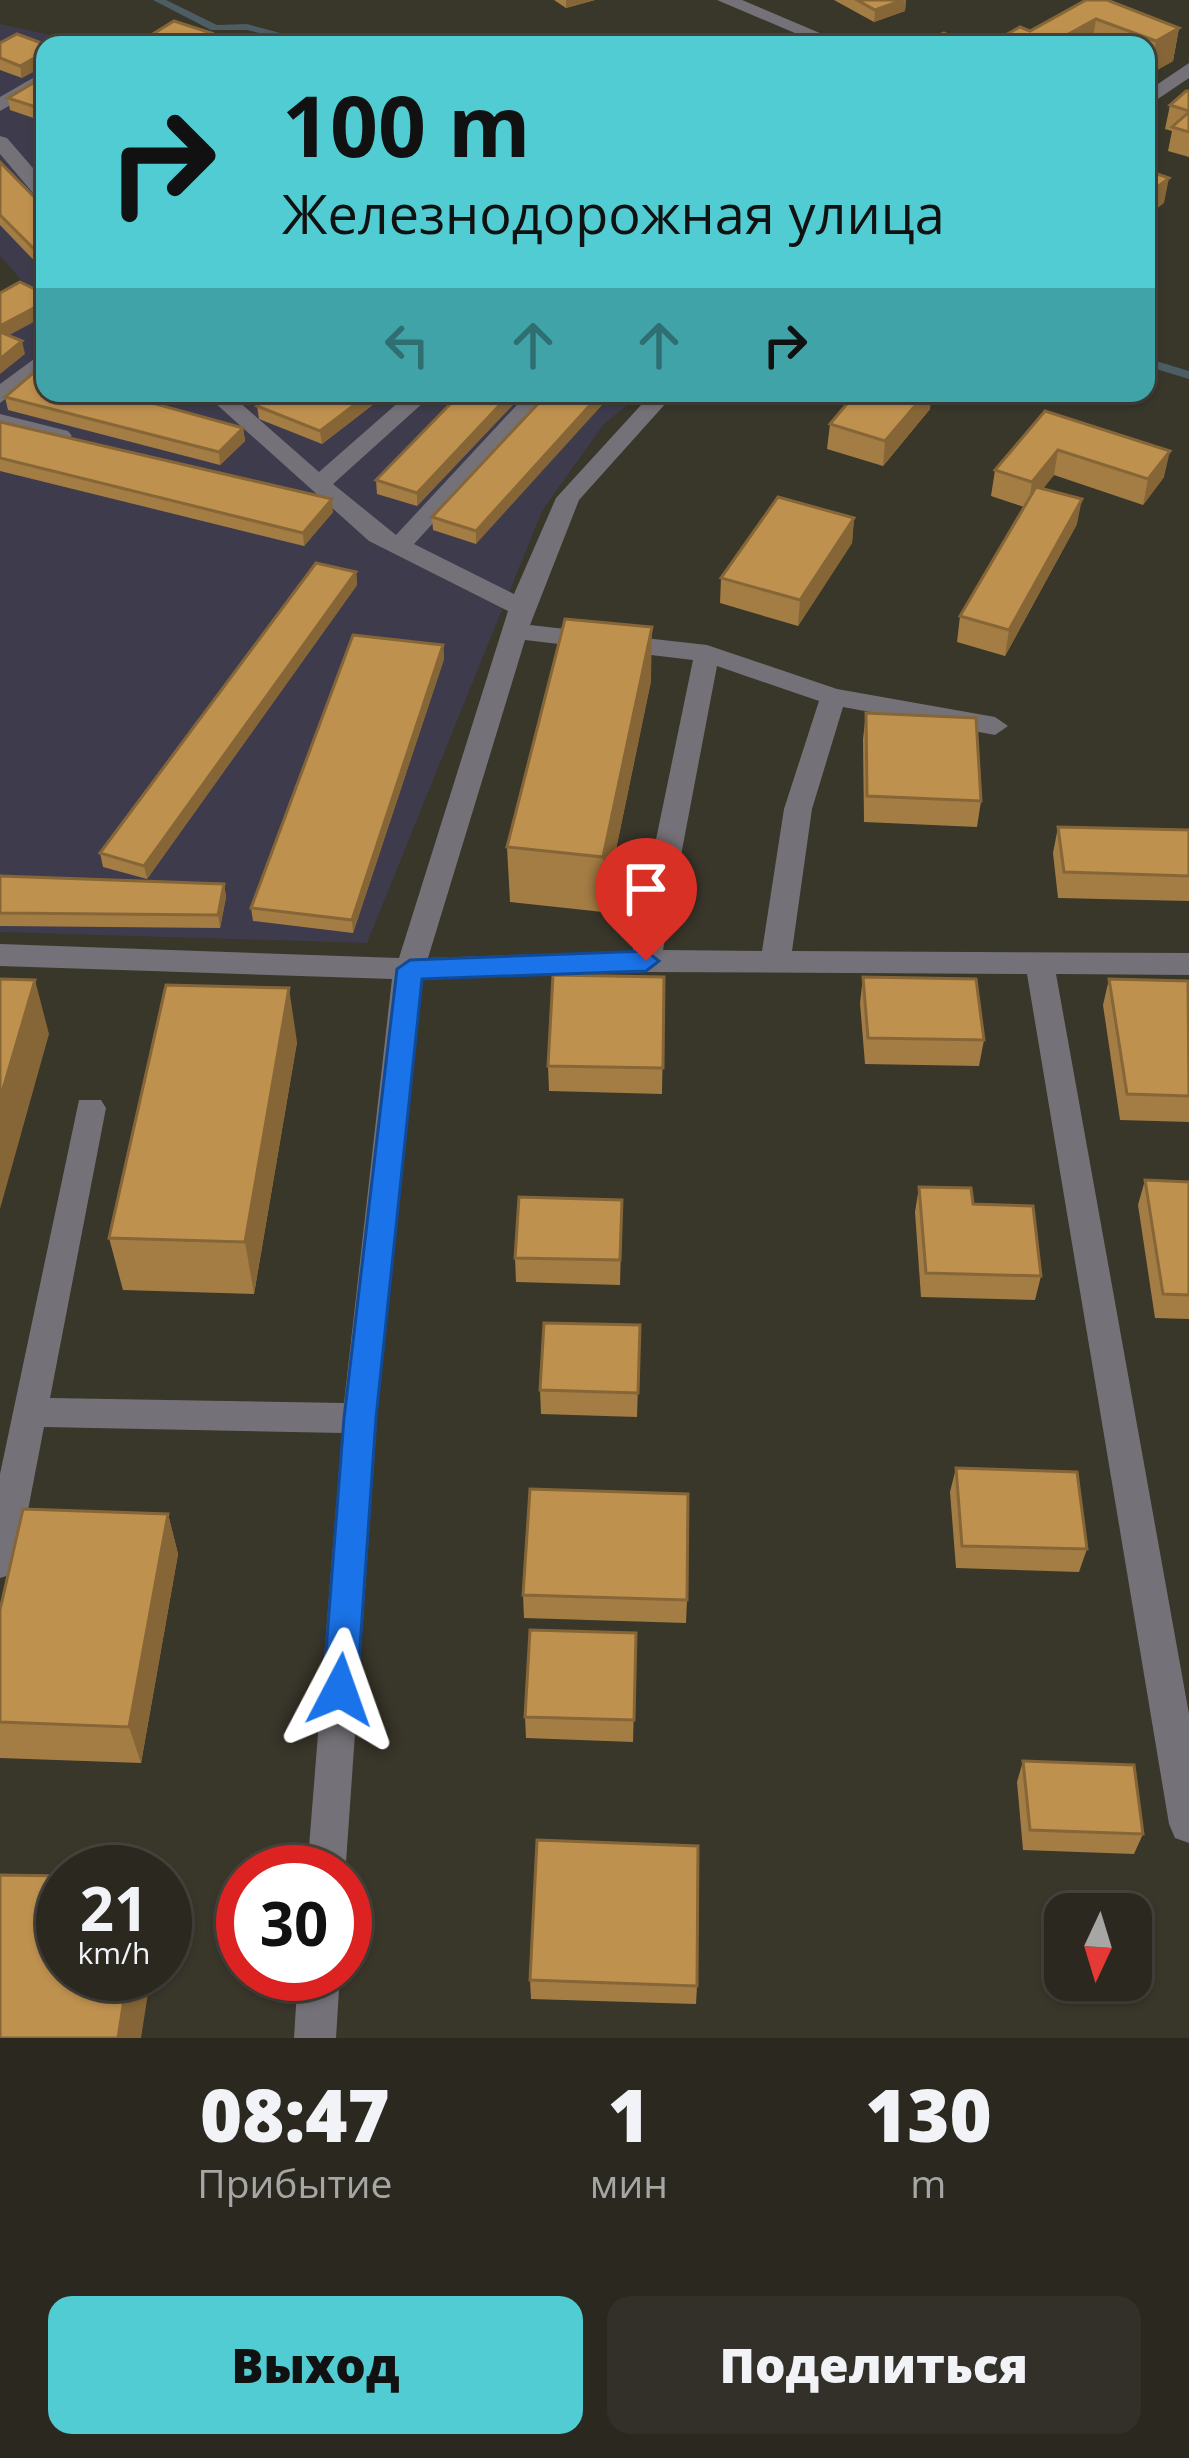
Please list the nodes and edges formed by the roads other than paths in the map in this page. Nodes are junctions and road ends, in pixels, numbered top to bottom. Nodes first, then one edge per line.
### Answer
1 (726, 0) edge
2 (816, 36) edge
3 (1189, 69) edge
4 (36, 83) edge
5 (1155, 94) edge
6 (0, 105) edge
7 (0, 142) edge
8 (36, 162) edge
9 (23, 170) junction
10 (36, 185) edge
11 (36, 366) edge
12 (0, 396) edge
13 (231, 402) edge
14 (412, 402) edge
15 (533, 402) edge
16 (656, 402) edge
17 (0, 421) edge
18 (92, 444) edge
19 (308, 491) junction
20 (399, 546) junction
21 (519, 620) junction
22 (707, 653) junction
23 (833, 697) junction
24 (995, 726) dead end
25 (0, 955) edge
26 (646, 961) junction
27 (775, 964) junction
28 (1040, 964) junction
29 (1189, 964) edge
30 (410, 969) junction
31 (90, 1108) dead end
32 (30, 1412) junction
33 (360, 1418) junction
34 (0, 1562) edge
35 (1189, 1824) edge
36 (329, 1845) edge
37 (317, 2001) edge
38 (314, 2038) edge

1 - 2 street
3 - 5 street
4 - 6 street
7 - 9 street
8 - 9 street
9 - 10 street
11 - 12 street
13 - 19 street
14 - 19 street
15 - 20 street
16 - 21 street
17 - 18 street
19 - 20 street
20 - 21 street
21 - 22 street
21 - 30 street
22 - 23 street
22 - 26 street
23 - 24 street
23 - 27 street
25 - 30 street
26 - 27 street
26 - 30 street
27 - 28 street
28 - 29 street
28 - 35 street
30 - 33 street
31 - 32 street
32 - 33 street
32 - 34 street
33 - 36 street
37 - 38 street

